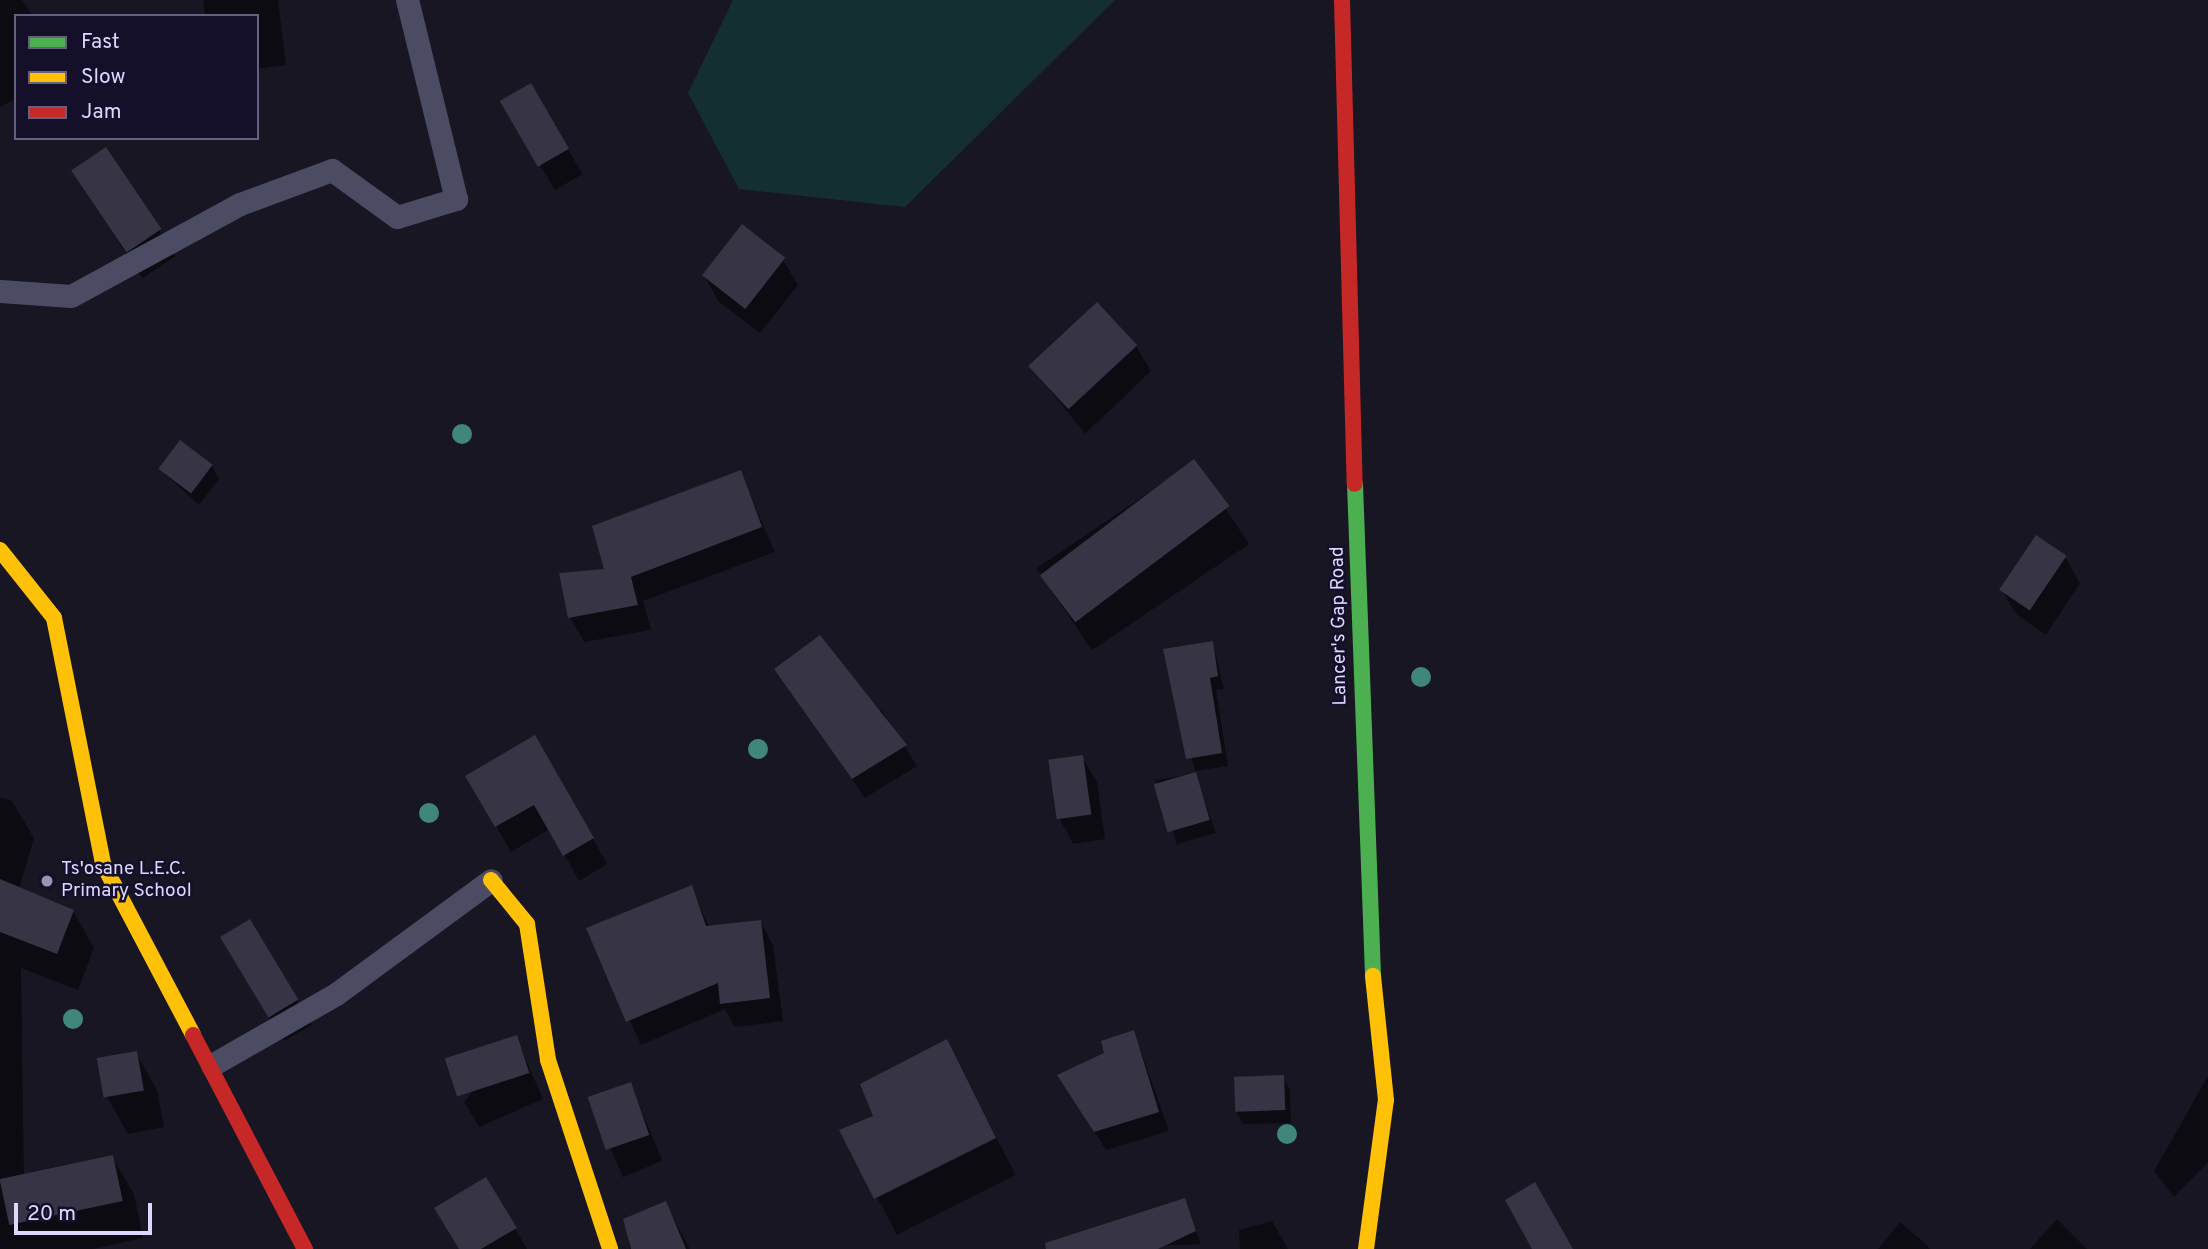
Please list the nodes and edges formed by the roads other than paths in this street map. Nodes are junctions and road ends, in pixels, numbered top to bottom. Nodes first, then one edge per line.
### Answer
1 (407, 0) edge
2 (1342, 0) edge
3 (0, 291) edge
4 (0, 550) edge
5 (491, 880) joint
6 (212, 1065) junction
7 (304, 1249) edge
8 (610, 1249) edge
9 (1366, 1249) edge

1 - 3 lane
2 - 9 main road, Lancer's Gap Road
4 - 6 main road
5 - 6 lane
5 - 8 main road
6 - 7 main road

